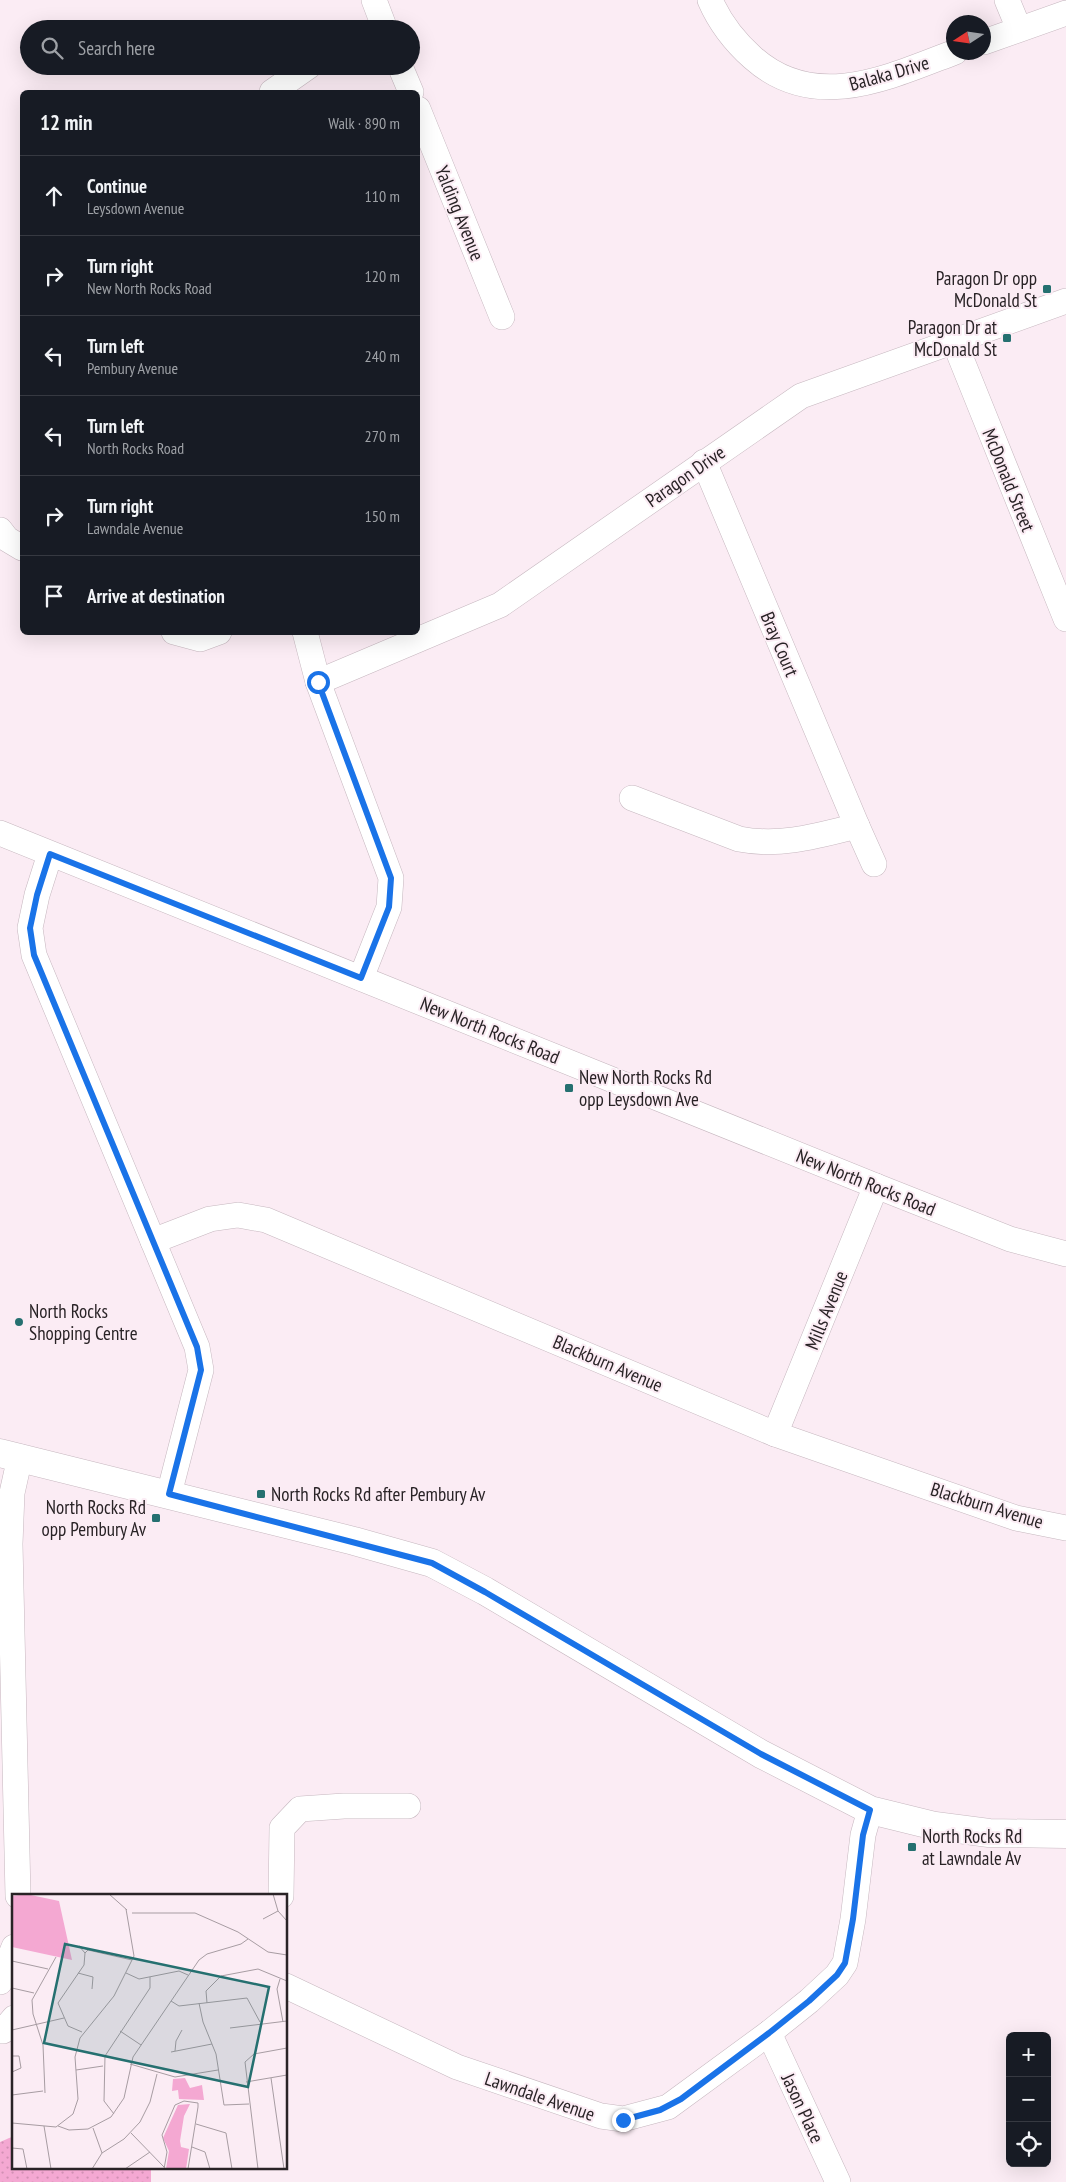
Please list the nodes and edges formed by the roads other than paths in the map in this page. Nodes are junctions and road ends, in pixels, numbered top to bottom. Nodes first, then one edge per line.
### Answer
1 (710, 0) edge
2 (1007, 0) edge
3 (1066, 13) edge
4 (1019, 29) junction
5 (991, 39) edge
6 (946, 55) edge
7 (296, 75) edge
8 (404, 75) edge
9 (275, 90) edge
10 (410, 90) edge
11 (420, 114) edge
12 (1066, 300) edge
13 (502, 317) dead end
14 (954, 341) junction
15 (704, 462) junction
16 (0, 530) edge
17 (20, 547) edge
18 (1066, 619) edge
19 (185, 635) edge
20 (210, 635) edge
21 (306, 635) edge
22 (318, 682) junction
23 (632, 798) dead end
24 (857, 826) junction
25 (0, 833) edge
26 (50, 854) junction
27 (874, 864) dead end
28 (361, 978) junction
29 (876, 1186) junction
30 (153, 1241) junction
31 (1066, 1254) edge
32 (776, 1434) junction
33 (10, 1455) edge
34 (169, 1494) junction
35 (1066, 1528) edge
36 (6, 1686) edge
37 (408, 1806) dead end
38 (870, 1810) junction
39 (1066, 1834) edge
40 (18, 1894) edge
41 (281, 1894) edge
42 (12, 1952) edge
43 (0, 1982) edge
44 (288, 1987) edge
45 (12, 2020) edge
46 (0, 2031) edge
47 (769, 2033) junction
48 (838, 2182) edge

1 - 6 street, Balaka Drive
2 - 4 street
3 - 4 street
4 - 5 street
7 - 9 street
8 - 10 street
11 - 13 street, Yalding Avenue
12 - 14 street, Paragon Drive
14 - 15 street, Paragon Drive
14 - 18 street, McDonald Street
15 - 22 street, Paragon Drive
15 - 24 street, Bray Court
16 - 17 street
19 - 20 street
21 - 22 street
22 - 28 street
23 - 24 street
24 - 27 street, Bray Court
25 - 26 street, New North Rocks Road
26 - 28 street, New North Rocks Road
26 - 30 street
28 - 29 street, New North Rocks Road
29 - 31 street, New North Rocks Road
29 - 32 street, Mills Avenue
30 - 32 street, Blackburn Avenue
30 - 34 street
32 - 35 street, Blackburn Avenue
33 - 34 main road
33 - 36 street
34 - 38 main road
36 - 40 street
37 - 41 street
38 - 39 main road
38 - 47 street, Lawndale Avenue
42 - 43 street
44 - 47 street, Lawndale Avenue
45 - 46 street
47 - 48 street, Jason Place

